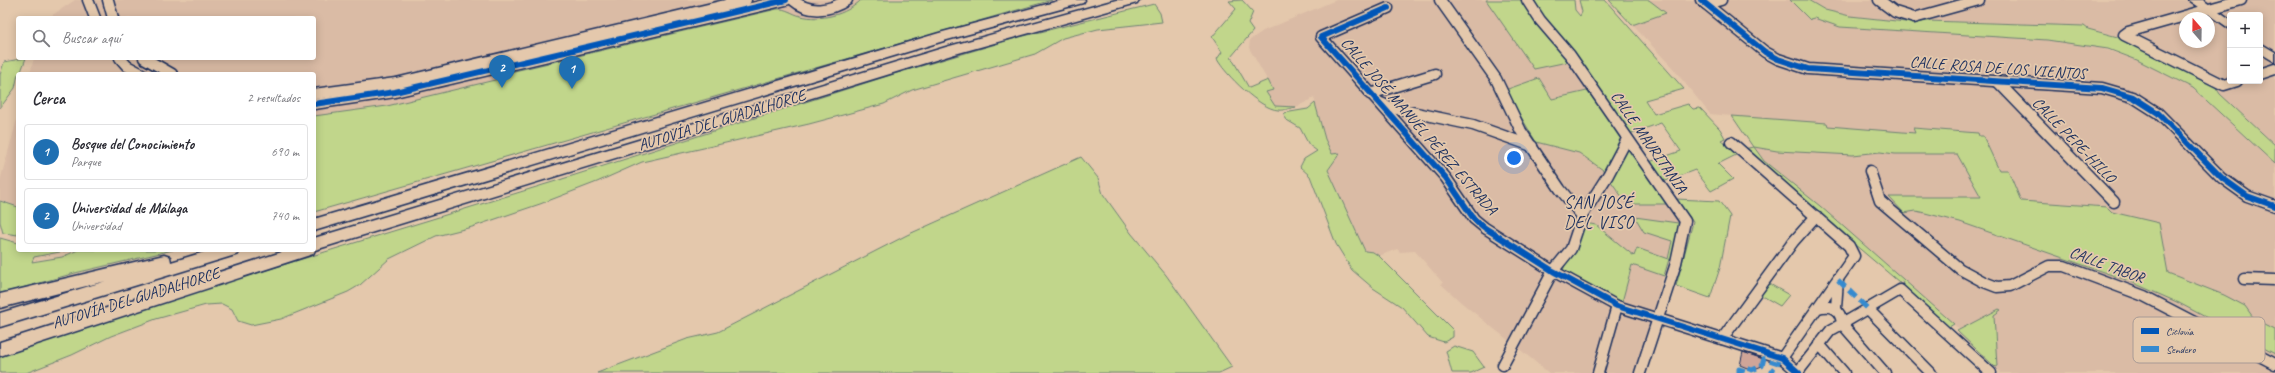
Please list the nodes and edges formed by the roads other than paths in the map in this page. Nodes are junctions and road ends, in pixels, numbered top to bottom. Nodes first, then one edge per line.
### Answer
1 (88, 0) edge
2 (108, 0) edge
3 (746, 0) edge
4 (786, 0) edge
5 (793, 0) edge
6 (847, 0) edge
7 (1078, 0) edge
8 (1132, 0) edge
9 (1136, 0) edge
10 (1440, 0) edge
11 (1527, 0) edge
12 (1721, 0) edge
13 (1879, 0) edge
14 (1979, 0) edge
15 (2195, 0) edge
16 (2241, 0) edge
17 (1703, 2) edge
18 (1114, 5) junction
19 (2209, 6) edge
20 (1388, 8) dead end
21 (94, 16) edge
22 (112, 16) edge
23 (2227, 16) edge
24 (2227, 22) edge
25 (2263, 42) edge
26 (2261, 48) edge
27 (2275, 50) edge
28 (2275, 58) edge
29 (122, 60) edge
30 (148, 60) edge
31 (2275, 69) edge
32 (138, 72) edge
33 (168, 72) edge
34 (2263, 73) edge
35 (1435, 74) dead end
36 (1997, 81) junction
37 (2227, 84) edge
38 (316, 94) edge
39 (1370, 94) junction
40 (1379, 102) junction
41 (316, 104) edge
42 (1627, 139) junction
43 (1731, 142) dead end
44 (1532, 146) junction
45 (1870, 171) dead end
46 (2114, 202) dead end
47 (2275, 206) edge
48 (411, 214) junction
49 (1582, 216) junction
50 (1816, 216) junction
51 (316, 224) edge
52 (316, 243) edge
53 (316, 247) edge
54 (207, 252) edge
55 (225, 252) edge
56 (287, 252) edge
57 (301, 252) edge
58 (1553, 271) junction
59 (2244, 279) dead end
60 (1838, 280) junction
61 (2275, 280) edge
62 (0, 301) edge
63 (1617, 306) junction
64 (1818, 308) junction
65 (1836, 308) junction
66 (1868, 308) junction
67 (2184, 317) edge
68 (1658, 319) junction
69 (0, 320) edge
70 (1842, 324) junction
71 (0, 339) edge
72 (1722, 339) junction
73 (1819, 344) junction
74 (0, 349) edge
75 (1782, 358) junction
76 (2265, 359) edge
77 (2275, 364) edge
78 (1503, 365) dead end
79 (1598, 373) edge
80 (1640, 373) edge
81 (1798, 373) edge
82 (1844, 373) edge
83 (1885, 373) edge
84 (1931, 373) edge
85 (1991, 373) edge

1 - 21 street
2 - 22 street
3 - 38 street
4 - 41 street
5 - 6 street
7 - 51 highway, AUTOVÍA DEL GUADALHORCE
8 - 18 highway, AUTOVÍA DEL GUADALHORCE
9 - 18 highway
10 - 44 street
11 - 42 street, CALLE MAURITANIA
12 - 17 street
13 - 14 street
15 - 19 main road
16 - 19 street
17 - 36 street, CALLE ROSA DE LOS VIENTOS
18 - 48 highway, AUTOVÍA DEL GUADALHORCE
19 - 23 main road
19 - 24 main road
19 - 37 street
20 - 39 street, CALLE JOSÉ MANUEL PÉREZ ESTRADA
25 - 27 main road
26 - 28 main road
29 - 32 street
30 - 33 street
31 - 34 street
35 - 39 street
36 - 46 street, CALLE PEPE-HILLO
36 - 47 street, CALLE ROSA DE LOS VIENTOS
39 - 40 street, CALLE JOSÉ MANUEL PÉREZ ESTRADA
40 - 44 street
40 - 58 street, CALLE JOSÉ MANUEL PÉREZ ESTRADA
42 - 49 street
42 - 68 street, CALLE MAURITANIA
43 - 50 street
44 - 49 street
45 - 67 street, CALLE TABOR
48 - 52 highway, AUTOVÍA DEL GUADALHORCE
48 - 53 highway
49 - 58 street
50 - 60 street
50 - 72 street
54 - 62 highway
55 - 69 highway, AUTOVÍA DEL GUADALHORCE
56 - 71 highway, AUTOVÍA DEL GUADALHORCE
57 - 74 highway
58 - 63 street, CALLE JOSÉ MANUEL PÉREZ ESTRADA
58 - 78 street
59 - 61 street
60 - 64 street
60 - 65 street
63 - 68 street, CALLE JOSÉ MANUEL PÉREZ ESTRADA
63 - 79 street
64 - 65 street
64 - 75 street
65 - 70 street
66 - 70 street
66 - 84 street
66 - 85 street
68 - 72 street, CALLE JOSÉ MANUEL PÉREZ ESTRADA
68 - 80 street
70 - 73 street
70 - 83 street
72 - 75 street, CALLE JOSÉ MANUEL PÉREZ ESTRADA
73 - 81 street
73 - 82 street
75 - 81 street, CALLE JOSÉ MANUEL PÉREZ ESTRADA
76 - 77 street, CALLE TABOR

